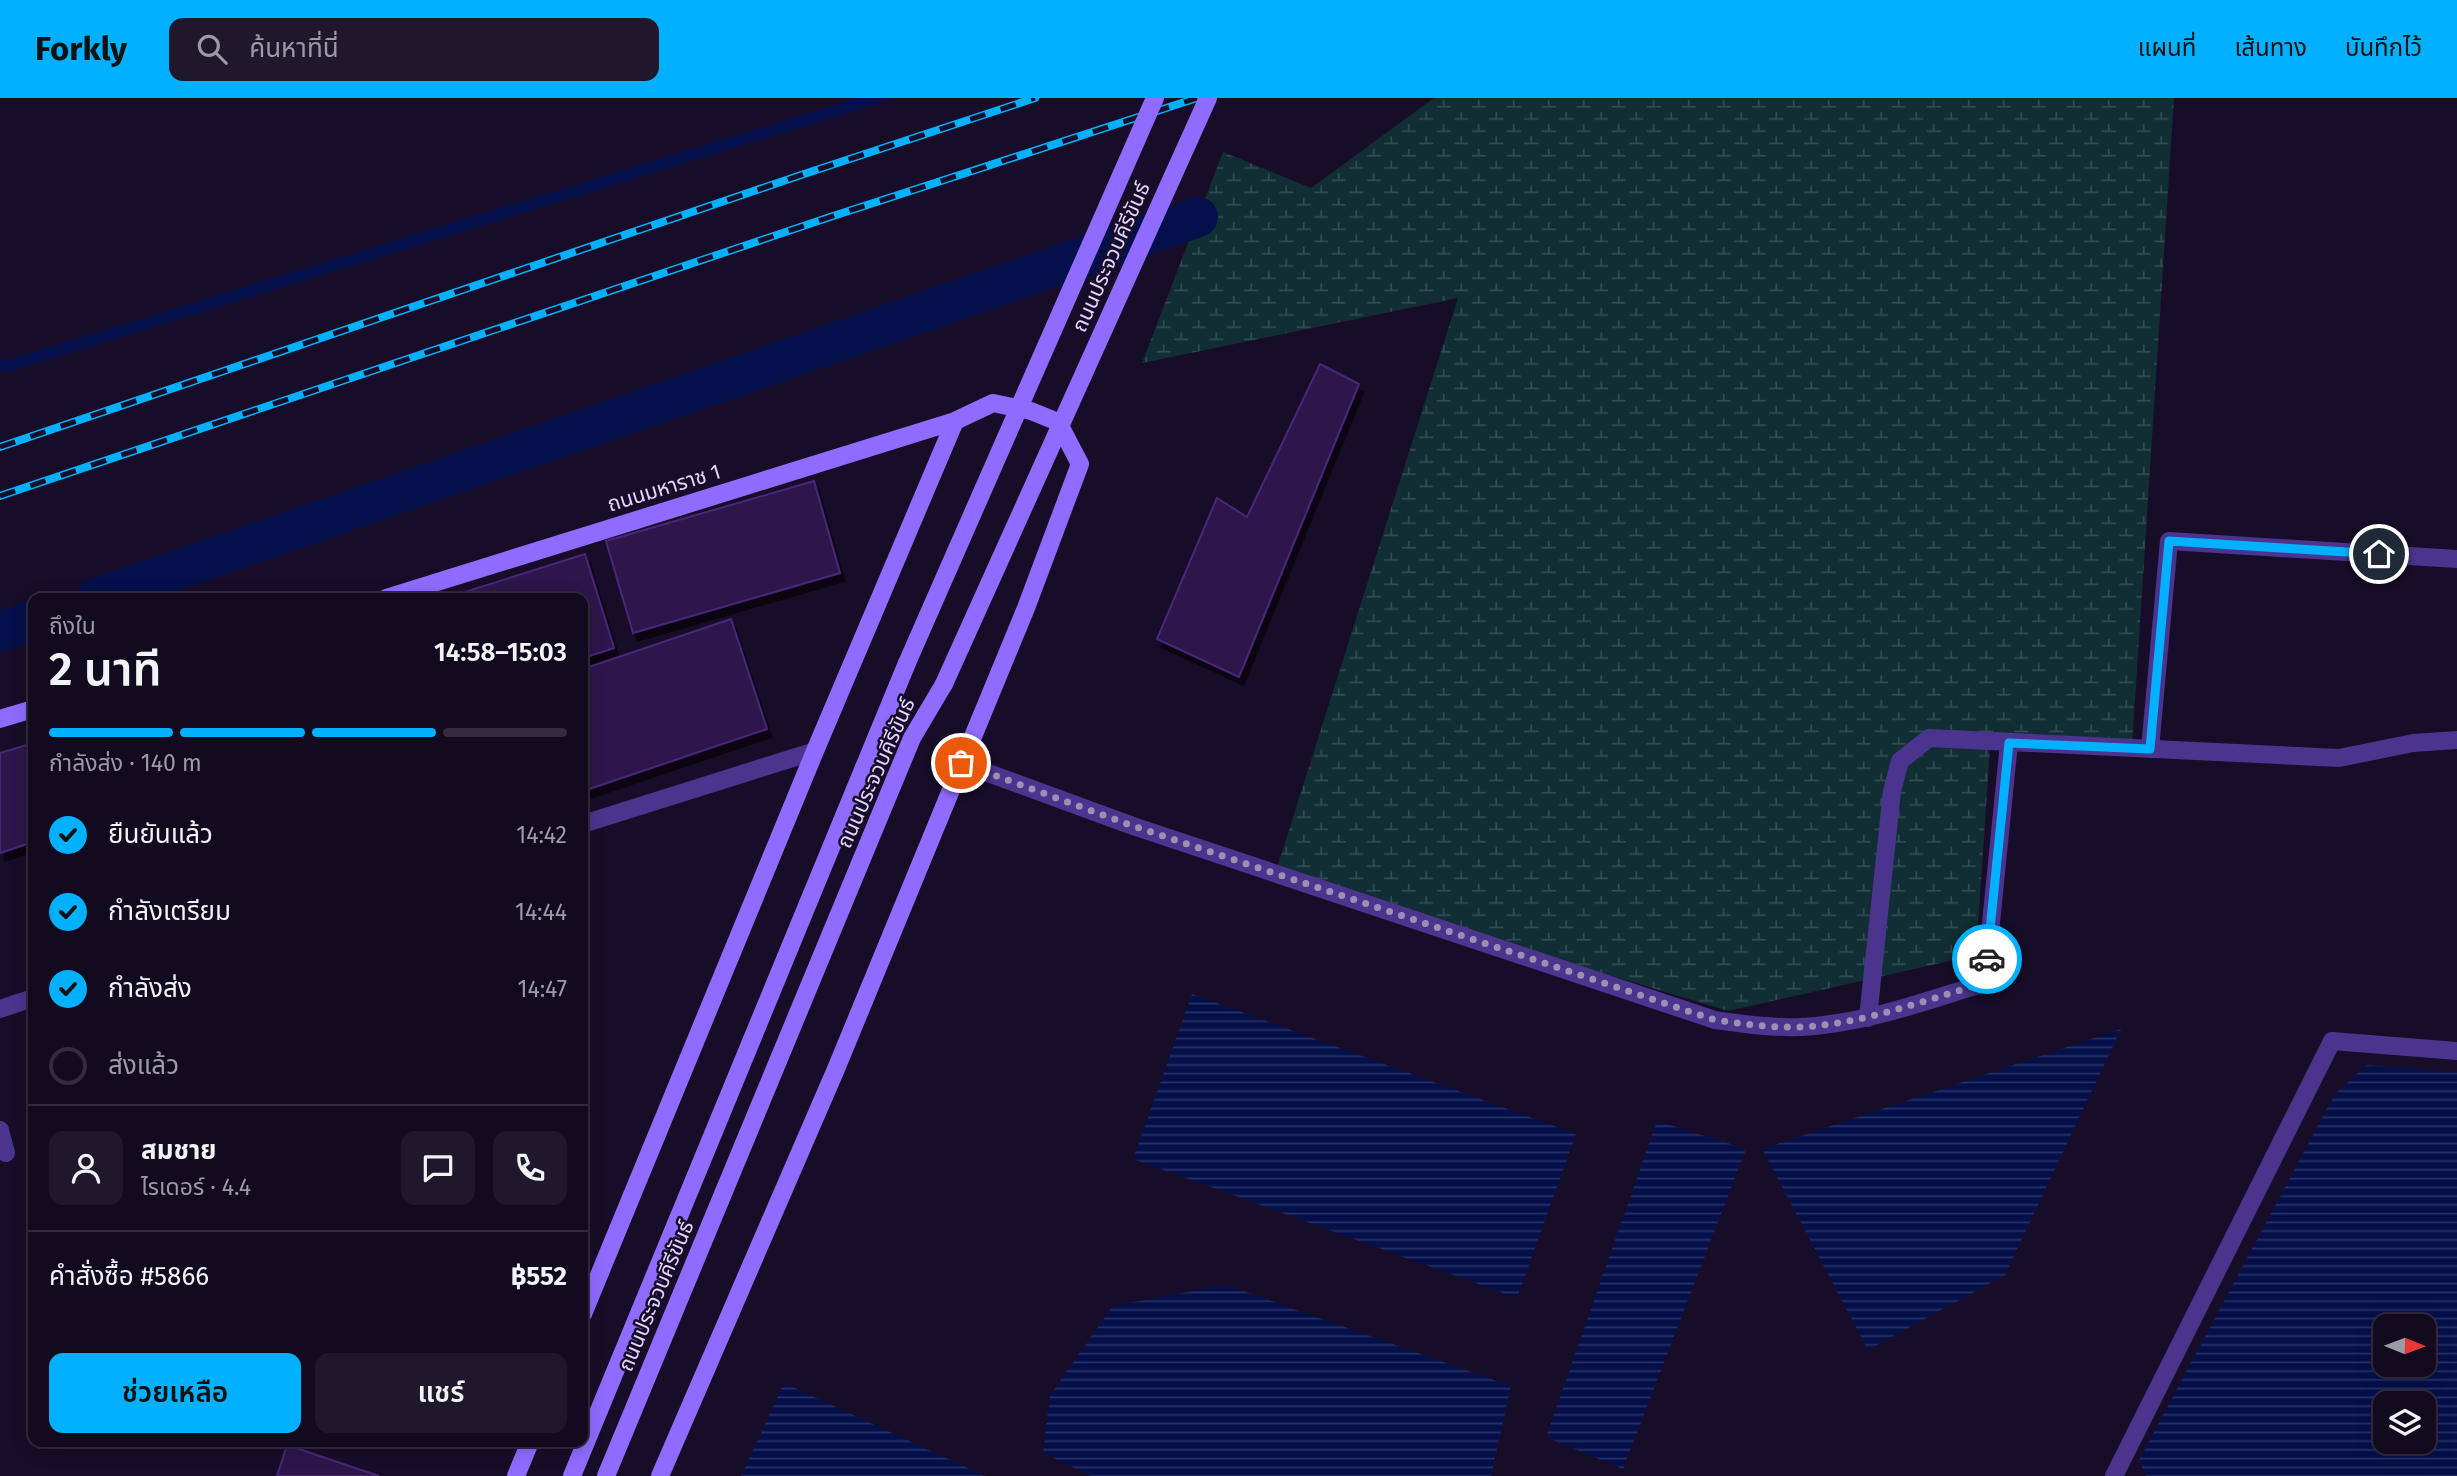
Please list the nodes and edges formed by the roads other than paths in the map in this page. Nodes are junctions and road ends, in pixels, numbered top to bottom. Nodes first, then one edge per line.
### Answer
1 (1155, 98) edge
2 (1208, 98) edge
3 (955, 421) junction
4 (2457, 559) edge
5 (402, 593) edge
6 (28, 711) edge
7 (0, 719) edge
8 (2457, 740) edge
9 (2009, 743) junction
10 (2150, 749) junction
11 (815, 751) junction
12 (961, 763) junction
13 (588, 822) edge
14 (28, 1000) edge
15 (0, 1009) edge
16 (1868, 1018) junction
17 (2457, 1051) edge
18 (0, 1130) edge
19 (6, 1153) dead end
20 (588, 1302) edge
21 (588, 1437) edge
22 (528, 1447) edge
23 (584, 1447) edge
24 (516, 1476) edge
25 (572, 1476) edge
26 (606, 1476) edge
27 (660, 1476) edge
28 (2114, 1476) edge

1 - 21 main road, ถนนประจวบคีรีขันธ์, bridge
2 - 26 main road, ถนนประจวบคีรีขันธ์, bridge
3 - 5 main road, ถนนมหาราช 1
3 - 11 main road
3 - 12 main road, ถนนมหาราช 1
4 - 10 street
6 - 7 main road
8 - 10 street
9 - 10 street
9 - 16 street
9 - 16 street
11 - 13 street
11 - 20 main road
12 - 16 street
12 - 27 main road, ถนนมหาราช 1
14 - 15 street
17 - 28 street
18 - 19 street
22 - 24 main road
23 - 25 main road, ถนนประจวบคีรีขันธ์, bridge

